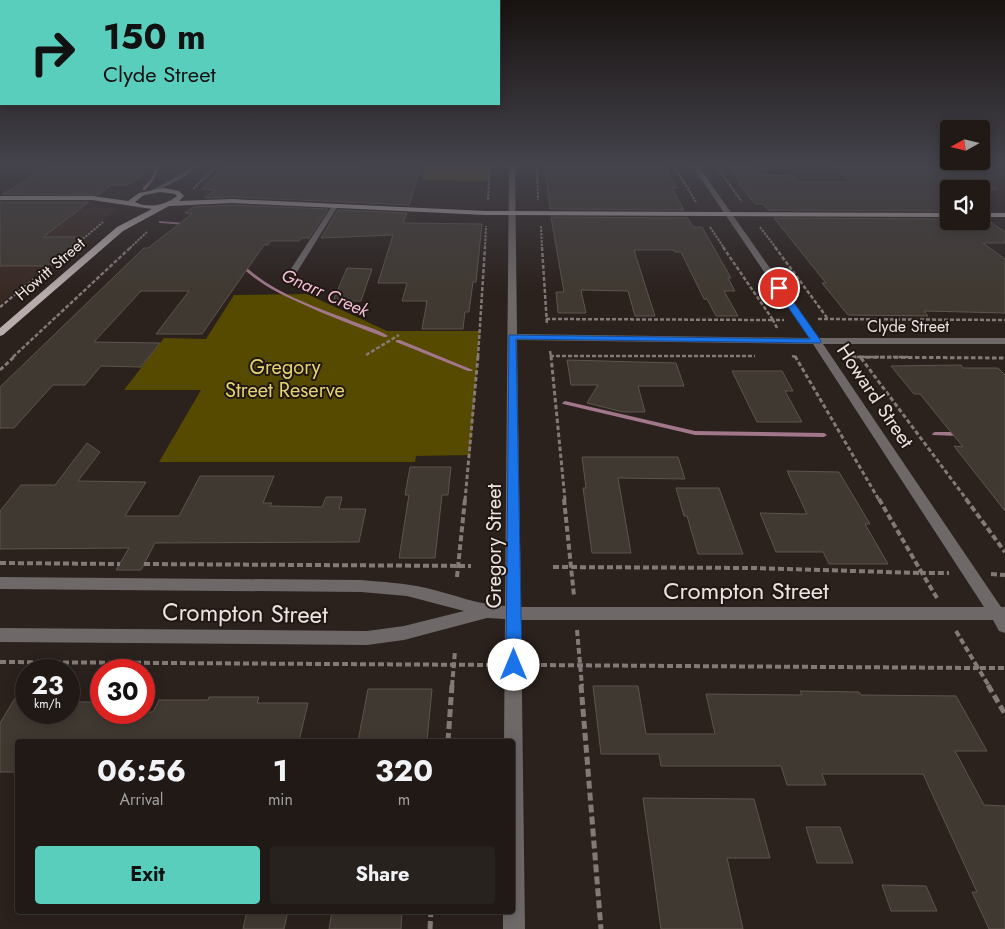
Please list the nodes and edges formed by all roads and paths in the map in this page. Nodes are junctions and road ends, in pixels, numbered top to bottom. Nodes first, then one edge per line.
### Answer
1 (129, 207) edge
2 (142, 207) edge
3 (160, 207) edge
4 (334, 207) edge
5 (369, 207) edge
6 (513, 207) edge
7 (724, 207) edge
8 (132, 208) junction
9 (513, 213) junction
10 (729, 215) junction
11 (940, 215) edge
12 (990, 215) edge
13 (1005, 215) edge
14 (109, 217) dead end
15 (541, 223) dead end
16 (708, 224) dead end
17 (758, 224) dead end
18 (486, 226) dead end
19 (120, 229) junction
20 (149, 230) dead end
21 (293, 272) dead end
22 (0, 307) edge
23 (545, 319) junction
24 (1005, 320) edge
25 (0, 333) edge
26 (398, 336) dead end
27 (512, 336) junction
28 (549, 337) junction
29 (816, 341) junction
30 (1005, 341) edge
31 (366, 355) dead end
32 (550, 356) junction
33 (756, 356) dead end
34 (786, 356) dead end
35 (1005, 358) edge
36 (0, 370) edge
37 (1005, 552) edge
38 (0, 563) edge
39 (120, 564) dead end
40 (144, 564) dead end
41 (458, 566) junction
42 (471, 566) dead end
43 (553, 567) dead end
44 (571, 567) junction
45 (458, 576) dead end
46 (0, 583) edge
47 (487, 612) junction
48 (514, 613) junction
49 (575, 613) junction
50 (1002, 618) edge
51 (0, 635) edge
52 (455, 651) dead end
53 (0, 662) edge
54 (454, 665) junction
55 (514, 665) junction
56 (579, 665) junction
57 (1005, 714) edge
58 (448, 739) edge
59 (514, 739) edge
60 (431, 914) edge
61 (514, 914) edge
62 (430, 929) edge
63 (514, 929) edge
64 (601, 929) edge

1 - 8 main road
2 - 8 main road
3 - 19 main road, Howitt Street
4 - 21 street
5 - 9 main road
6 - 9 street, Gregory Street
7 - 10 street, Howard Street
8 - 19 main road, Howitt Street
9 - 10 main road
9 - 27 street, Gregory Street
10 - 11 main road
10 - 29 street, Howard Street
12 - 13 main road
14 - 22 path
15 - 23 path
16 - 23 path
17 - 24 path
18 - 41 path
19 - 25 main road, Howitt Street
20 - 36 path
23 - 28 path
26 - 31 path
27 - 28 street, Clyde Street
27 - 48 street, Gregory Street
28 - 29 street, Clyde Street
28 - 32 path
29 - 30 street, Clyde Street
29 - 50 street, Howard Street
32 - 33 path
32 - 44 path
34 - 44 path
35 - 37 path
38 - 39 path
40 - 41 path
41 - 42 path
41 - 45 path
43 - 44 path
44 - 49 path
46 - 47 street, Crompton Street
47 - 48 street, Crompton Street
47 - 51 street, Crompton Street
48 - 49 street, Crompton Street
48 - 55 street, Gregory Street
49 - 50 street, Crompton Street
49 - 56 path
52 - 54 path
53 - 54 path
54 - 55 path
54 - 58 path
55 - 56 path
55 - 59 street, Gregory Street
56 - 57 path
56 - 64 path
60 - 62 path
61 - 63 street, Gregory Street

